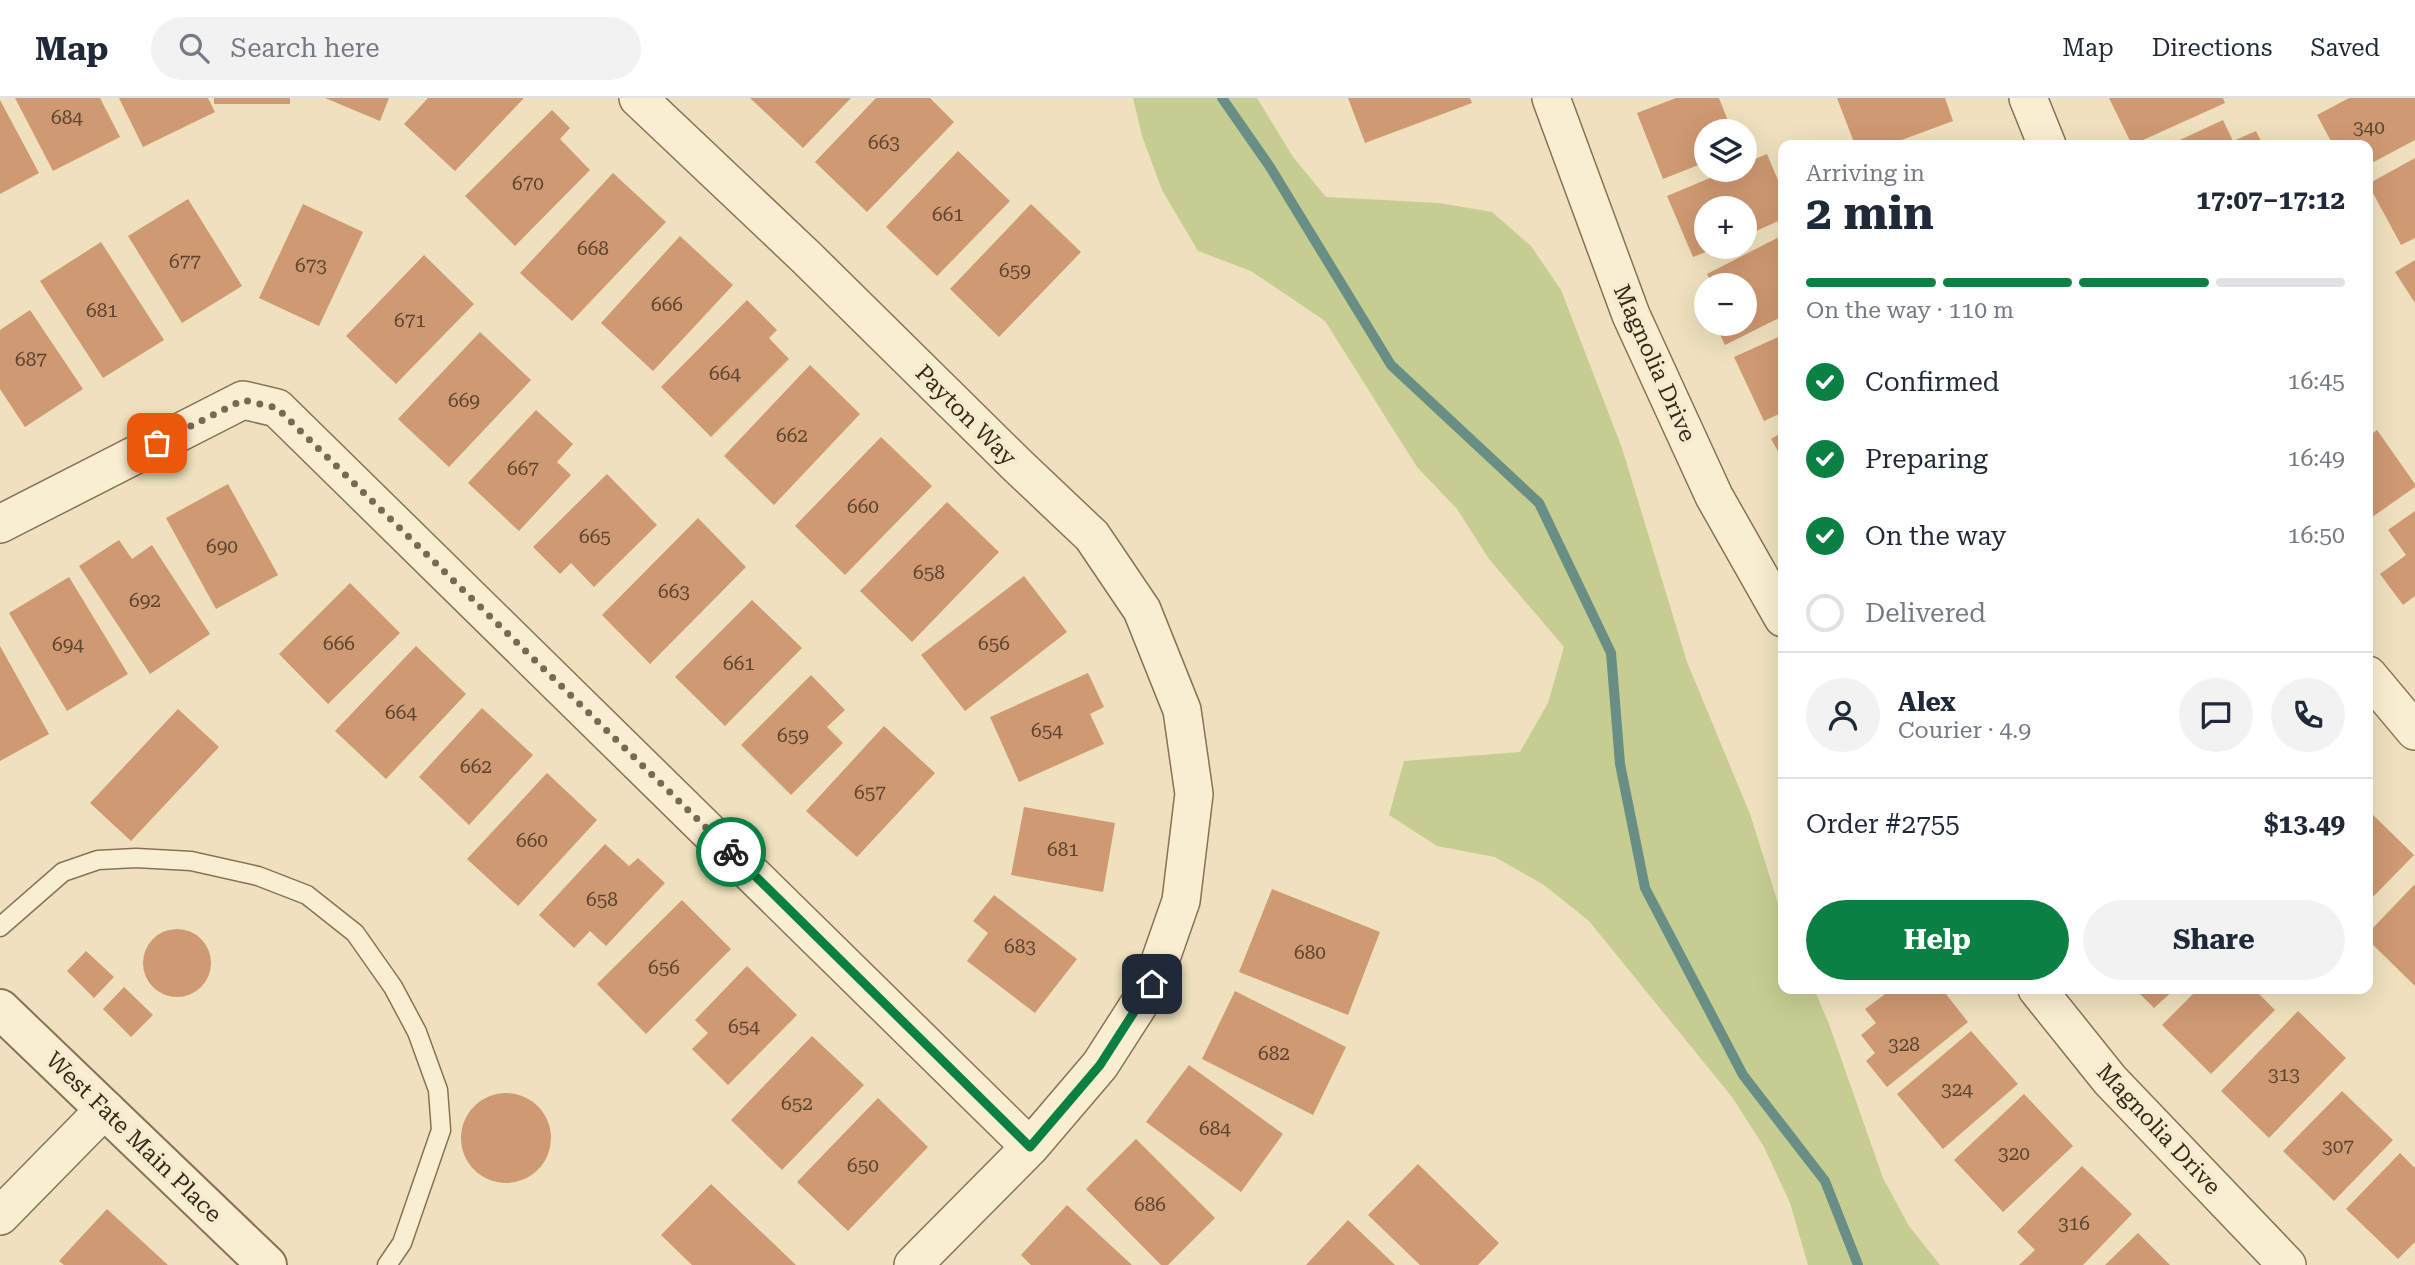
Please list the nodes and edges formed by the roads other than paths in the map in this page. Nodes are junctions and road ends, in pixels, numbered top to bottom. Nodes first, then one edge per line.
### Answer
1 (638, 98) edge
2 (1551, 98) edge
3 (2028, 98) edge
4 (2045, 140) edge
5 (0, 524) edge
6 (1778, 609) edge
7 (2373, 682) edge
8 (2415, 731) edge
9 (0, 927) edge
10 (2041, 994) edge
11 (0, 1009) edge
12 (105, 1109) junction
13 (1030, 1147) junction
14 (0, 1216) edge
15 (267, 1265) edge
16 (387, 1265) edge
17 (913, 1265) edge
18 (2287, 1265) edge

1 - 13 street, Payton Way
2 - 6 street, Magnolia Drive
3 - 4 street
5 - 13 street
7 - 8 street
9 - 16 lane
10 - 18 street, Magnolia Drive
11 - 12 street, West Fate Main Place
12 - 14 street
12 - 15 street, West Fate Main Place
13 - 17 street, Payton Way

